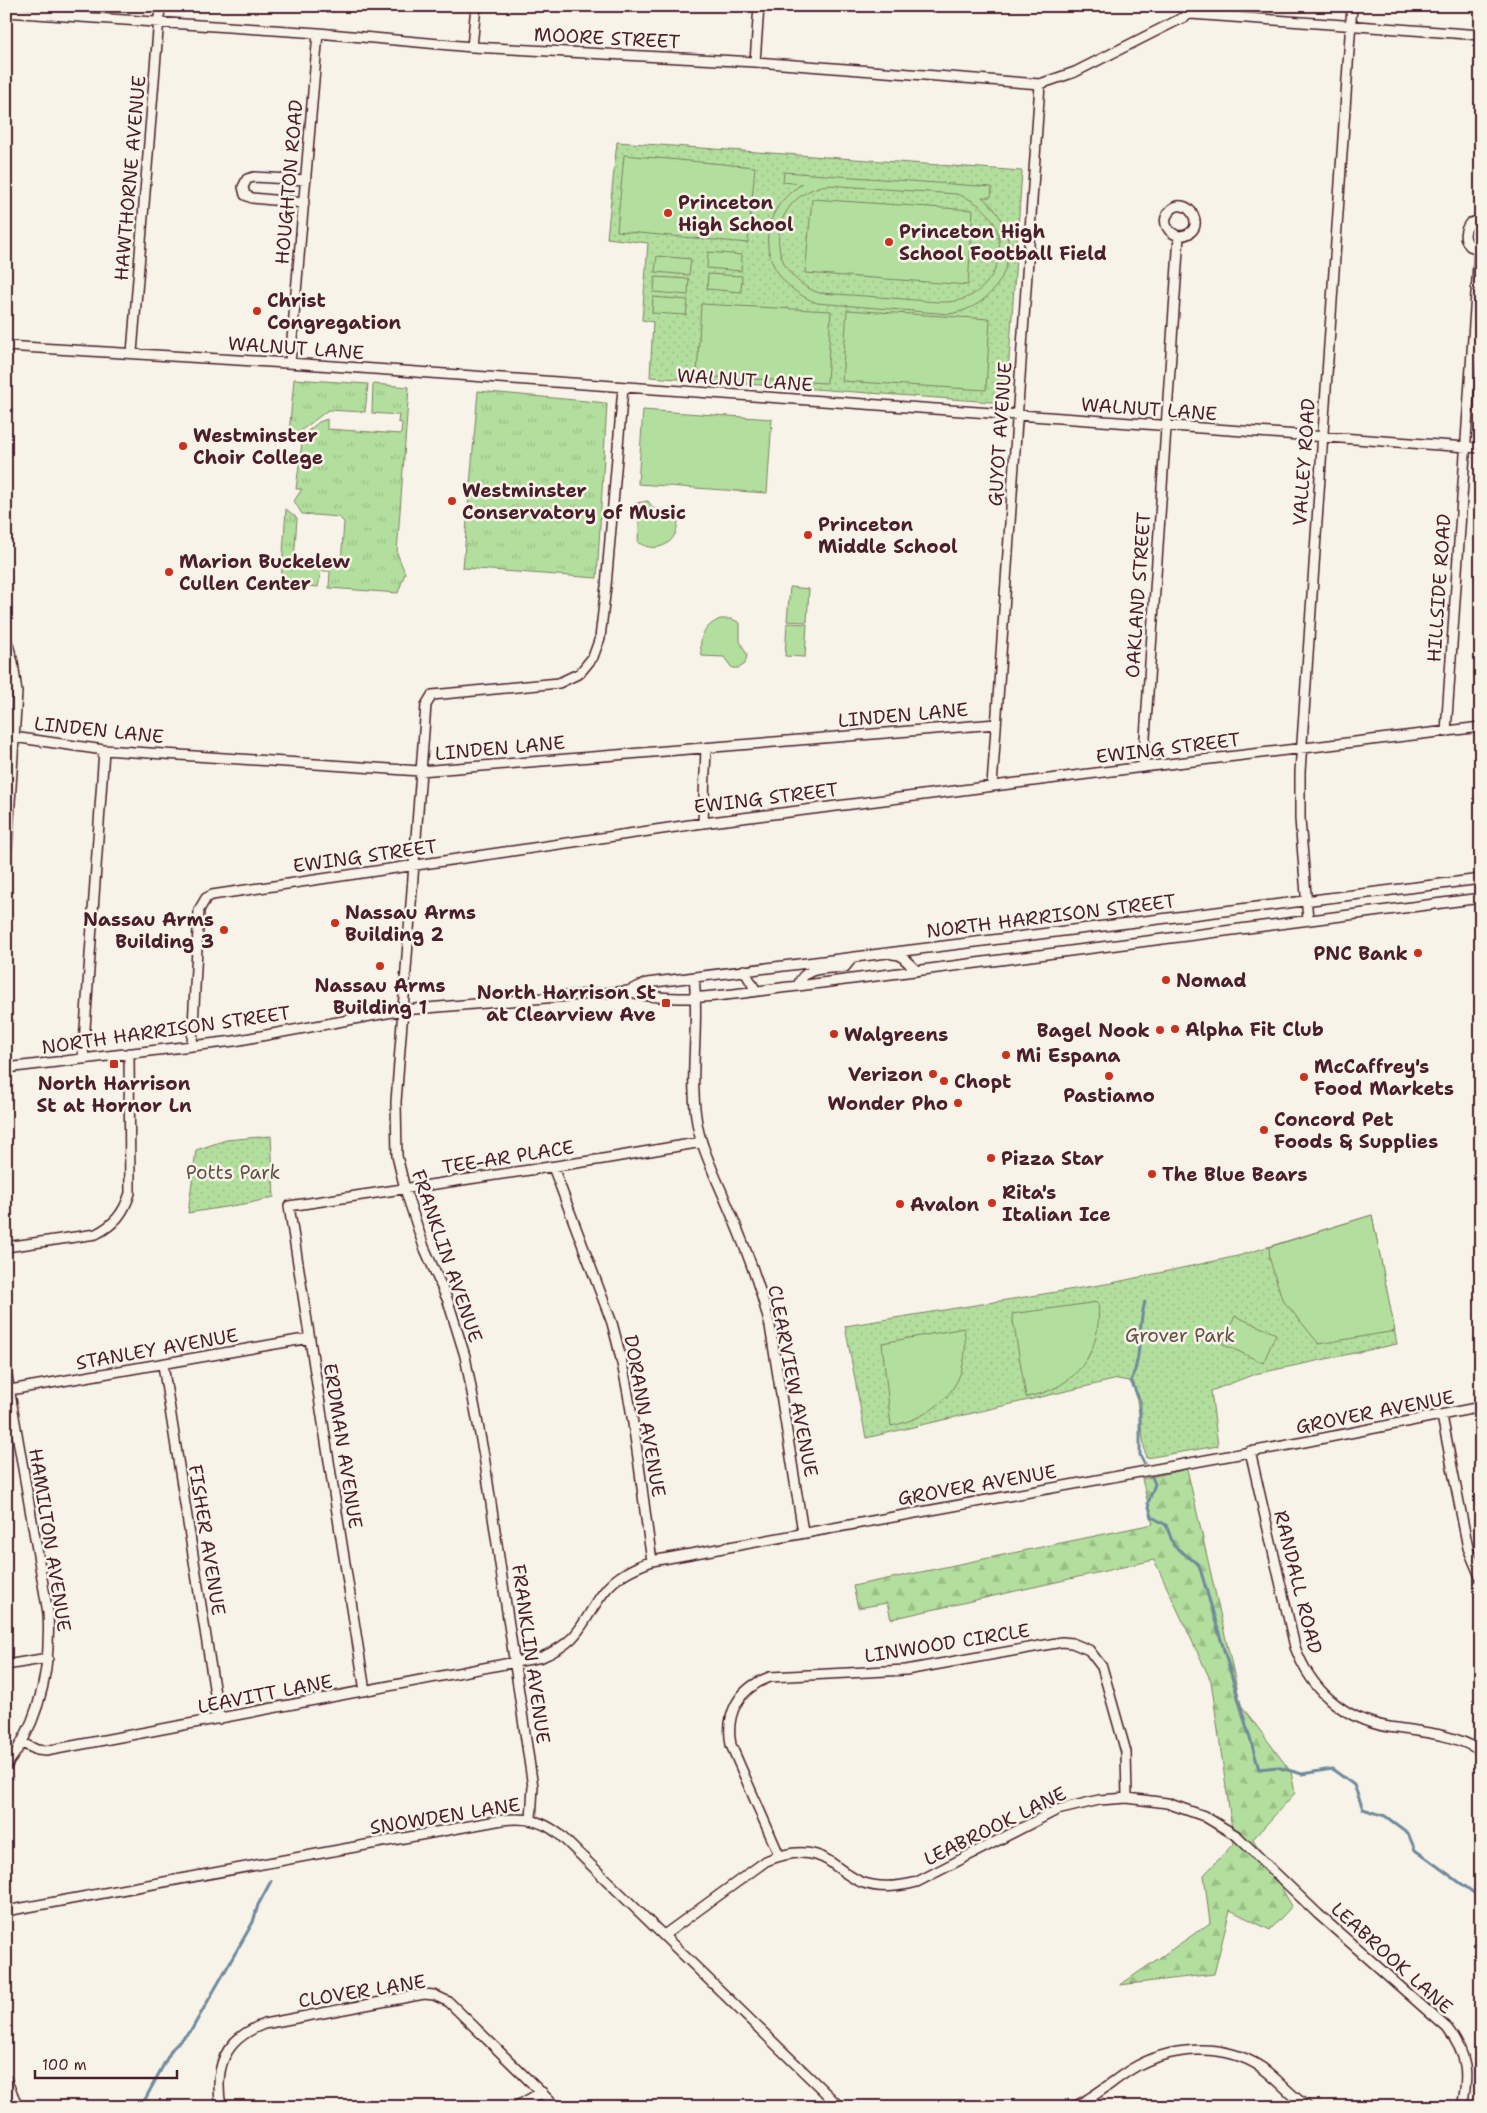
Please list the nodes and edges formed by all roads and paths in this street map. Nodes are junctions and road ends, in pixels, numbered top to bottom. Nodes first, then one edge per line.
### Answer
1 (160, 6) edge
2 (476, 6) edge
3 (759, 6) edge
4 (1180, 6) edge
5 (1352, 6) edge
6 (6, 12) edge
7 (1190, 14) junction
8 (159, 23) junction
9 (1350, 26) junction
10 (318, 34) junction
11 (1481, 35) edge
12 (472, 47) junction
13 (755, 62) junction
14 (1040, 84) junction
15 (306, 180) junction
16 (304, 203) junction
17 (1481, 220) edge
18 (1179, 236) dead end
19 (1480, 250) edge
20 (6, 346) edge
21 (132, 353) junction
22 (290, 363) junction
23 (623, 388) junction
24 (1017, 416) junction
25 (1166, 426) junction
26 (1322, 437) junction
27 (1465, 447) junction
28 (1481, 448) edge
29 (6, 638) edge
30 (996, 724) junction
31 (1481, 727) edge
32 (1446, 732) junction
33 (11, 736) edge
34 (706, 748) junction
35 (1302, 748) junction
36 (104, 750) junction
37 (1143, 767) junction
38 (420, 771) junction
39 (992, 786) junction
40 (703, 822) junction
41 (414, 865) junction
42 (6, 866) edge
43 (1481, 879) edge
44 (1481, 898) edge
45 (1306, 901) junction
46 (1308, 920) junction
47 (886, 953) junction
48 (853, 957) junction
49 (744, 970) junction
50 (916, 970) junction
51 (694, 977) junction
52 (798, 986) junction
53 (756, 990) junction
54 (628, 991) junction
55 (697, 997) junction
56 (403, 1010) junction
57 (192, 1045) junction
58 (129, 1052) junction
59 (83, 1058) junction
60 (6, 1068) edge
61 (702, 1142) junction
62 (553, 1166) junction
63 (405, 1189) junction
64 (289, 1206) joint
65 (6, 1247) edge
66 (310, 1338) junction
67 (162, 1365) junction
68 (6, 1370) edge
69 (10, 1390) junction
70 (1481, 1407) edge
71 (1442, 1416) junction
72 (1250, 1451) junction
73 (803, 1532) junction
74 (652, 1561) junction
75 (1481, 1579) edge
76 (48, 1658) junction
77 (516, 1663) junction
78 (6, 1665) edge
79 (365, 1691) junction
80 (219, 1719) junction
81 (22, 1743) junction
82 (1481, 1751) edge
83 (6, 1766) edge
84 (1127, 1798) junction
85 (531, 1819) junction
86 (779, 1855) junction
87 (6, 1911) edge
88 (664, 1935) junction
89 (6, 2079) edge
90 (542, 2092) junction
91 (18, 2107) edge
92 (221, 2107) edge
93 (515, 2107) edge
94 (556, 2107) edge
95 (840, 2107) edge
96 (1073, 2107) edge
97 (1308, 2107) edge
98 (1462, 2107) edge

1 - 8 street, HAWTHORNE AVENUE
2 - 12 street
3 - 13 street
4 - 7 street
5 - 9 street, VALLEY ROAD
6 - 8 street, MOORE STREET
7 - 9 street
7 - 14 street, MOORE STREET
8 - 10 street, MOORE STREET
8 - 21 street, HAWTHORNE AVENUE
9 - 11 street
9 - 26 street, VALLEY ROAD
10 - 12 street, MOORE STREET
10 - 15 street, HOUGHTON ROAD
12 - 13 street, MOORE STREET
13 - 14 street, MOORE STREET
14 - 24 street, GUYOT AVENUE
15 - 16 street, HOUGHTON ROAD
15 - 16 street
16 - 22 street, HOUGHTON ROAD
17 - 19 street
18 - 25 street, OAKLAND STREET
19 - 27 street, HILLSIDE ROAD
20 - 21 street, WALNUT LANE
21 - 22 street, WALNUT LANE
22 - 23 street, WALNUT LANE
23 - 24 street, WALNUT LANE
23 - 38 street, FRANKLIN AVENUE
24 - 25 street, WALNUT LANE
24 - 30 street, GUYOT AVENUE
25 - 26 street, WALNUT LANE
25 - 37 street, OAKLAND STREET
26 - 27 street, WALNUT LANE
26 - 35 street, VALLEY ROAD
27 - 28 street, WALNUT LANE
27 - 32 street, HILLSIDE ROAD
29 - 33 street
30 - 34 street, LINDEN LANE
30 - 39 street, GUYOT AVENUE
31 - 32 street, EWING STREET
32 - 35 street, EWING STREET
33 - 36 street, LINDEN LANE
33 - 42 street
34 - 38 street, LINDEN LANE
34 - 40 street
35 - 37 street, EWING STREET
35 - 45 street, VALLEY ROAD
36 - 38 street, LINDEN LANE
36 - 59 street
37 - 39 street, EWING STREET
38 - 41 street, FRANKLIN AVENUE
39 - 40 street, EWING STREET
40 - 41 street, EWING STREET
41 - 56 street, FRANKLIN AVENUE
41 - 57 street, EWING STREET
43 - 45 street, NORTH HARRISON STREET
44 - 46 street, NORTH HARRISON STREET
45 - 46 street, VALLEY ROAD
45 - 47 street, NORTH HARRISON STREET
46 - 50 street, NORTH HARRISON STREET
47 - 48 street, NORTH HARRISON STREET
47 - 50 street
48 - 49 street, NORTH HARRISON STREET
48 - 52 street
49 - 51 street, NORTH HARRISON STREET
49 - 53 street
50 - 52 street, NORTH HARRISON STREET
51 - 54 street, NORTH HARRISON STREET
51 - 55 street, CLEARVIEW AVENUE
52 - 53 street, NORTH HARRISON STREET
53 - 55 street, NORTH HARRISON STREET
54 - 55 street, NORTH HARRISON STREET
54 - 56 street, NORTH HARRISON STREET
55 - 61 street, CLEARVIEW AVENUE
56 - 57 street, NORTH HARRISON STREET
56 - 63 street, FRANKLIN AVENUE
57 - 58 street, NORTH HARRISON STREET
58 - 59 street, NORTH HARRISON STREET
58 - 65 street
59 - 60 street, NORTH HARRISON STREET
61 - 62 street, TEE-AR PLACE
61 - 73 street, CLEARVIEW AVENUE
62 - 63 street, TEE-AR PLACE
62 - 74 street, DORANN AVENUE
63 - 64 street, TEE-AR PLACE
63 - 77 street, FRANKLIN AVENUE
64 - 66 street, ERDMAN AVENUE
66 - 67 street, STANLEY AVENUE
66 - 79 street, ERDMAN AVENUE
67 - 69 street, STANLEY AVENUE
67 - 80 street, FISHER AVENUE
68 - 69 street, HAMILTON AVENUE
69 - 76 street, HAMILTON AVENUE
70 - 71 street, GROVER AVENUE
71 - 72 street, GROVER AVENUE
71 - 75 street
72 - 73 street, GROVER AVENUE
72 - 82 street, RANDALL ROAD
73 - 74 street, GROVER AVENUE
74 - 77 street, GROVER AVENUE
76 - 78 street
76 - 81 street, HAMILTON AVENUE
77 - 79 street, LEAVITT LANE
77 - 85 street, FRANKLIN AVENUE
79 - 80 street, LEAVITT LANE
80 - 81 street, LEAVITT LANE
81 - 83 street, HAMILTON AVENUE
84 - 86 street, LEABROOK LANE
84 - 86 street, LINWOOD CIRCLE
84 - 98 street, LEABROOK LANE
85 - 87 street, SNOWDEN LANE
85 - 88 street, SNOWDEN LANE
86 - 88 street, LEABROOK LANE
88 - 95 street, SNOWDEN LANE
89 - 91 street
90 - 92 street, CLOVER LANE
90 - 93 street
90 - 94 street, CLOVER LANE
96 - 97 street

